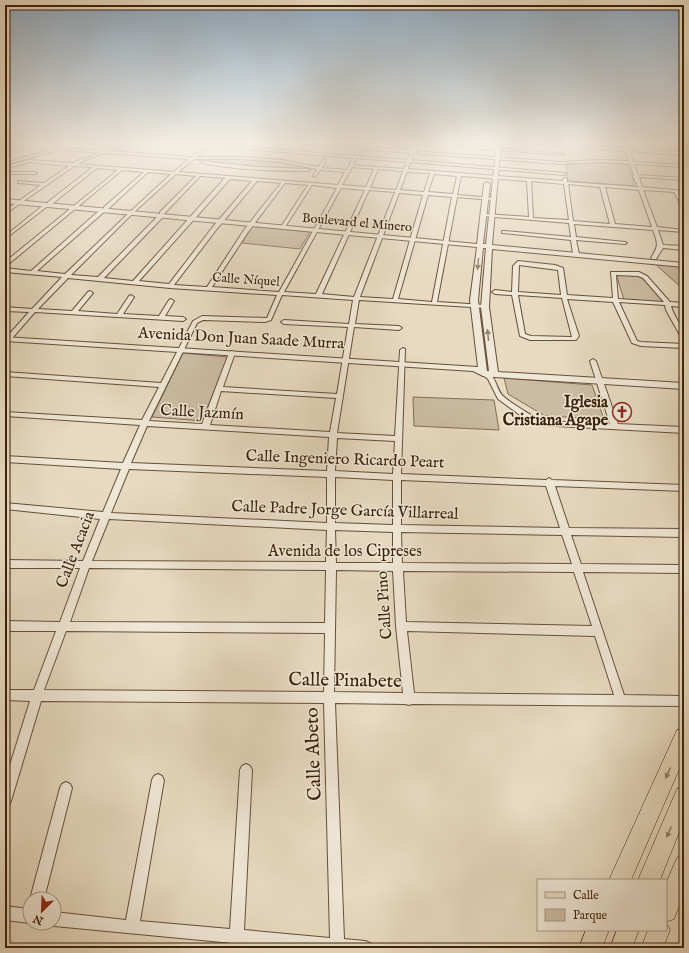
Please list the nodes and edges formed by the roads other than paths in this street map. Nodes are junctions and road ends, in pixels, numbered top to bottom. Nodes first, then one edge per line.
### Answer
1 (42, 186) edge
2 (71, 186) edge
3 (100, 186) edge
4 (130, 186) edge
5 (160, 186) edge
6 (189, 186) edge
7 (220, 186) edge
8 (250, 186) edge
9 (281, 186) edge
10 (310, 186) edge
11 (339, 186) edge
12 (346, 186) edge
13 (399, 186) edge
14 (428, 186) edge
15 (457, 186) edge
16 (490, 186) edge
17 (529, 186) edge
18 (566, 186) edge
19 (602, 186) edge
20 (621, 186) edge
21 (368, 188) junction
22 (640, 188) junction
23 (397, 191) junction
24 (676, 191) junction
25 (684, 192) edge
26 (426, 193) junction
27 (455, 196) junction
28 (5, 198) edge
29 (489, 198) junction
30 (5, 201) edge
31 (21, 201) junction
32 (49, 204) junction
33 (76, 207) junction
34 (684, 207) edge
35 (105, 209) junction
36 (133, 212) junction
37 (5, 213) edge
38 (162, 214) junction
39 (484, 215) junction
40 (492, 215) junction
41 (193, 217) junction
42 (531, 218) junction
43 (222, 220) junction
44 (571, 222) junction
45 (252, 223) junction
46 (613, 225) junction
47 (284, 226) junction
48 (654, 228) junction
49 (316, 229) junction
50 (684, 231) edge
51 (347, 232) junction
52 (504, 232) dead end
53 (380, 235) junction
54 (5, 238) edge
55 (413, 238) junction
56 (574, 238) junction
57 (447, 241) junction
58 (625, 243) dead end
59 (480, 244) junction
60 (489, 244) junction
61 (660, 246) junction
62 (684, 248) edge
63 (576, 253) junction
64 (654, 258) junction
65 (684, 261) edge
66 (5, 265) edge
67 (684, 265) edge
68 (5, 270) edge
69 (32, 273) junction
70 (67, 276) junction
71 (100, 279) junction
72 (134, 283) junction
73 (170, 286) junction
74 (208, 289) junction
75 (90, 292) dead end
76 (280, 294) junction
77 (495, 294) dead end
78 (515, 295) junction
79 (318, 296) junction
80 (131, 297) dead end
81 (356, 299) junction
82 (565, 299) junction
83 (395, 301) junction
84 (171, 302) dead end
85 (616, 302) junction
86 (434, 304) junction
87 (684, 305) edge
88 (474, 306) junction
89 (669, 306) junction
90 (485, 307) junction
91 (5, 309) edge
92 (684, 309) edge
93 (32, 311) junction
94 (73, 313) junction
95 (119, 315) junction
96 (161, 318) junction
97 (183, 319) dead end
98 (284, 322) dead end
99 (351, 326) junction
100 (399, 328) dead end
101 (684, 337) edge
102 (6, 341) edge
103 (684, 346) edge
104 (182, 350) junction
105 (403, 350) dead end
106 (232, 353) junction
107 (346, 360) junction
108 (594, 361) dead end
109 (402, 364) junction
110 (480, 369) junction
111 (493, 373) junction
112 (5, 374) edge
113 (599, 378) junction
114 (684, 379) edge
115 (164, 385) junction
116 (684, 386) edge
117 (218, 389) junction
118 (339, 396) junction
119 (5, 414) edge
120 (144, 424) junction
121 (205, 427) junction
122 (615, 427) junction
123 (684, 430) edge
124 (334, 436) junction
125 (397, 439) junction
126 (5, 459) edge
127 (126, 466) junction
128 (331, 473) junction
129 (397, 475) junction
130 (549, 481) junction
131 (684, 488) edge
132 (5, 506) edge
133 (106, 516) junction
134 (331, 527) junction
135 (397, 529) junction
136 (566, 532) junction
137 (684, 533) edge
138 (5, 564) edge
139 (86, 565) junction
140 (331, 567) junction
141 (398, 567) junction
142 (577, 568) junction
143 (684, 569) edge
144 (5, 626) edge
145 (63, 626) junction
146 (401, 626) junction
147 (331, 628) junction
148 (597, 630) junction
149 (5, 695) edge
150 (37, 695) junction
151 (329, 698) junction
152 (408, 700) junction
153 (621, 701) junction
154 (684, 701) edge
155 (684, 737) edge
156 (246, 770) dead end
157 (158, 780) dead end
158 (66, 788) dead end
159 (684, 796) edge
160 (5, 801) edge
161 (684, 865) edge
162 (620, 879) edge
163 (649, 879) edge
164 (39, 891) edge
165 (667, 908) edge
166 (5, 912) edge
167 (22, 915) edge
168 (62, 919) edge
169 (132, 927) junction
170 (598, 931) edge
171 (628, 931) edge
172 (659, 931) edge
173 (238, 936) junction
174 (337, 946) junction
175 (365, 948) edge
176 (590, 948) edge
177 (621, 948) edge
178 (652, 948) edge

1 - 31 street
2 - 32 street
3 - 33 street
4 - 35 street
5 - 36 street
6 - 38 street
7 - 41 street
8 - 43 street
9 - 45 street
10 - 47 street
11 - 49 street
12 - 21 street
13 - 23 street, Calle Abeto
14 - 26 street
15 - 27 street
16 - 29 street
17 - 42 street
18 - 44 street
19 - 46 street
20 - 22 street
21 - 23 street
21 - 51 street
22 - 24 street
22 - 48 street
23 - 26 street
23 - 53 street, Calle Abeto
24 - 25 street
24 - 34 street
26 - 27 street
26 - 55 street
27 - 29 street
27 - 57 street
28 - 31 street, Boulevard el Minero
29 - 39 street
29 - 40 street
30 - 31 street, Boulevard el Minero
31 - 32 street, Boulevard el Minero
31 - 37 street
32 - 33 street, Boulevard el Minero
32 - 54 street
33 - 35 street, Boulevard el Minero
33 - 66 street
35 - 36 street, Boulevard el Minero
35 - 69 street
36 - 38 street, Boulevard el Minero
36 - 70 street
38 - 41 street, Boulevard el Minero
38 - 71 street
39 - 40 street
39 - 59 street
40 - 42 street
40 - 60 street
41 - 43 street, Boulevard el Minero
41 - 72 street
42 - 44 street
43 - 45 street, Boulevard el Minero
43 - 73 street
44 - 46 street
44 - 56 street
45 - 47 street, Boulevard el Minero
45 - 74 street
46 - 48 street
47 - 49 street, Boulevard el Minero
48 - 50 street
48 - 61 street
49 - 51 street, Boulevard el Minero
49 - 76 street
51 - 53 street, Boulevard el Minero
51 - 79 street
52 - 56 street
53 - 55 street, Boulevard el Minero
53 - 81 street, Calle Abeto
55 - 57 street, Boulevard el Minero
55 - 83 street
56 - 58 street
56 - 63 street
57 - 59 street, Boulevard el Minero
57 - 86 street
59 - 60 street, Boulevard el Minero
59 -> 88 street
60 - 63 street, Boulevard el Minero
60 - 90 street
61 - 62 street
61 - 64 street
63 - 64 street, Boulevard el Minero
63 - 67 street, Boulevard el Minero
64 - 65 street, Boulevard el Minero
68 - 69 street, Calle Níquel
69 - 70 street, Calle Níquel
70 - 71 street, Calle Níquel
70 - 93 street
71 - 72 street, Calle Níquel
72 - 73 street, Calle Níquel
73 - 74 street, Calle Níquel
74 - 76 street, Calle Níquel
75 - 94 street
76 - 79 street, Calle Níquel
76 - 104 street, Calle Acacia
77 - 78 street
78 - 82 street
78 - 82 street
78 - 82 street
79 - 81 street, Calle Níquel
80 - 95 street
81 - 83 street, Calle Níquel
81 - 99 street, Calle Abeto
82 - 85 street
83 - 86 street, Calle Níquel
84 - 96 street
85 - 89 street
85 - 89 street
85 - 103 street
86 - 88 street, Calle Níquel
87 - 89 street
88 - 90 street, Calle Níquel
88 - 110 street
89 - 92 street
89 - 101 street
111 -> 90 street
91 - 93 street
93 - 94 street
93 - 102 street
94 - 95 street
95 - 96 street
96 - 97 street
98 - 99 street
99 - 100 street
99 - 107 street, Calle Abeto
102 - 104 street, Avenida Don Juan Saade Murra
104 - 106 street, Avenida Don Juan Saade Murra
104 - 115 street, Calle Acacia
105 - 109 street, Calle Pino
106 - 107 street, Avenida Don Juan Saade Murra
106 - 117 street
107 - 109 street, Avenida Don Juan Saade Murra
107 - 118 street, Calle Abeto
108 - 113 street
109 - 110 street, Avenida Don Juan Saade Murra
109 - 125 street, Calle Pino
110 - 111 street, Avenida Don Juan Saade Murra
111 - 113 street, Avenida Don Juan Saade Murra
111 - 122 street
112 - 115 street
113 - 114 street, Avenida Don Juan Saade Murra
113 - 116 street, Avenida Don Juan Saade Murra
113 - 122 street
115 - 120 street, Calle Acacia
117 - 118 street
117 - 121 street
118 - 124 street, Calle Abeto
119 - 120 street, Calle Jazmín
120 - 121 street, Calle Jazmín
120 - 127 street, Calle Acacia
121 - 124 street, Calle Jazmín
122 - 123 street
124 - 125 street, Calle Jazmín
124 - 128 street, Calle Abeto
125 - 129 street, Calle Pino
126 - 127 street, Calle Ingeniero Ricardo Peart
127 - 128 street, Calle Ingeniero Ricardo Peart
127 - 133 street, Calle Acacia
128 - 129 street, Calle Ingeniero Ricardo Peart
128 - 134 street, Calle Abeto
129 - 130 street, Calle Ingeniero Ricardo Peart
129 - 135 street, Calle Pino
130 - 131 street, Calle Ingeniero Ricardo Peart
130 - 136 street
132 - 133 street, Calle Padre Jorge García Villarreal
133 - 134 street, Calle Padre Jorge García Villarreal
133 - 139 street, Calle Acacia
134 - 135 street, Calle Padre Jorge García Villarreal
134 - 140 street, Calle Abeto
135 - 136 street, Calle Padre Jorge García Villarreal
135 - 141 street, Calle Pino
136 - 137 street, Calle Padre Jorge García Villarreal
136 - 142 street
138 - 139 street, Avenida de los Cipreses
139 - 140 street, Avenida de los Cipreses
139 - 145 street, Calle Acacia
140 - 141 street, Avenida de los Cipreses
140 - 147 street, Calle Abeto
141 - 142 street, Avenida de los Cipreses
141 - 146 street, Calle Pino
142 - 143 street, Avenida de los Cipreses
142 - 148 street
144 - 145 street
145 - 147 street
145 - 150 street, Calle Acacia
146 - 148 street
146 - 152 street, Calle Pino
147 - 151 street, Calle Abeto
148 - 153 street
149 - 150 street, Calle Pinabete
150 - 151 street, Calle Pinabete
150 - 160 street, Calle Acacia
151 - 152 street, Calle Pinabete
151 - 174 street, Calle Abeto
152 - 153 street, Calle Pinabete
153 - 154 street, Calle Pinabete
155 -> 162 main road
156 - 173 street
157 - 169 street
158 - 164 street
159 -> 163 main road
161 - 165 main road
166 - 167 street
168 - 169 street
169 - 173 street
170 - 176 main road
171 - 177 main road
172 - 178 main road
173 - 174 street
174 - 175 street

